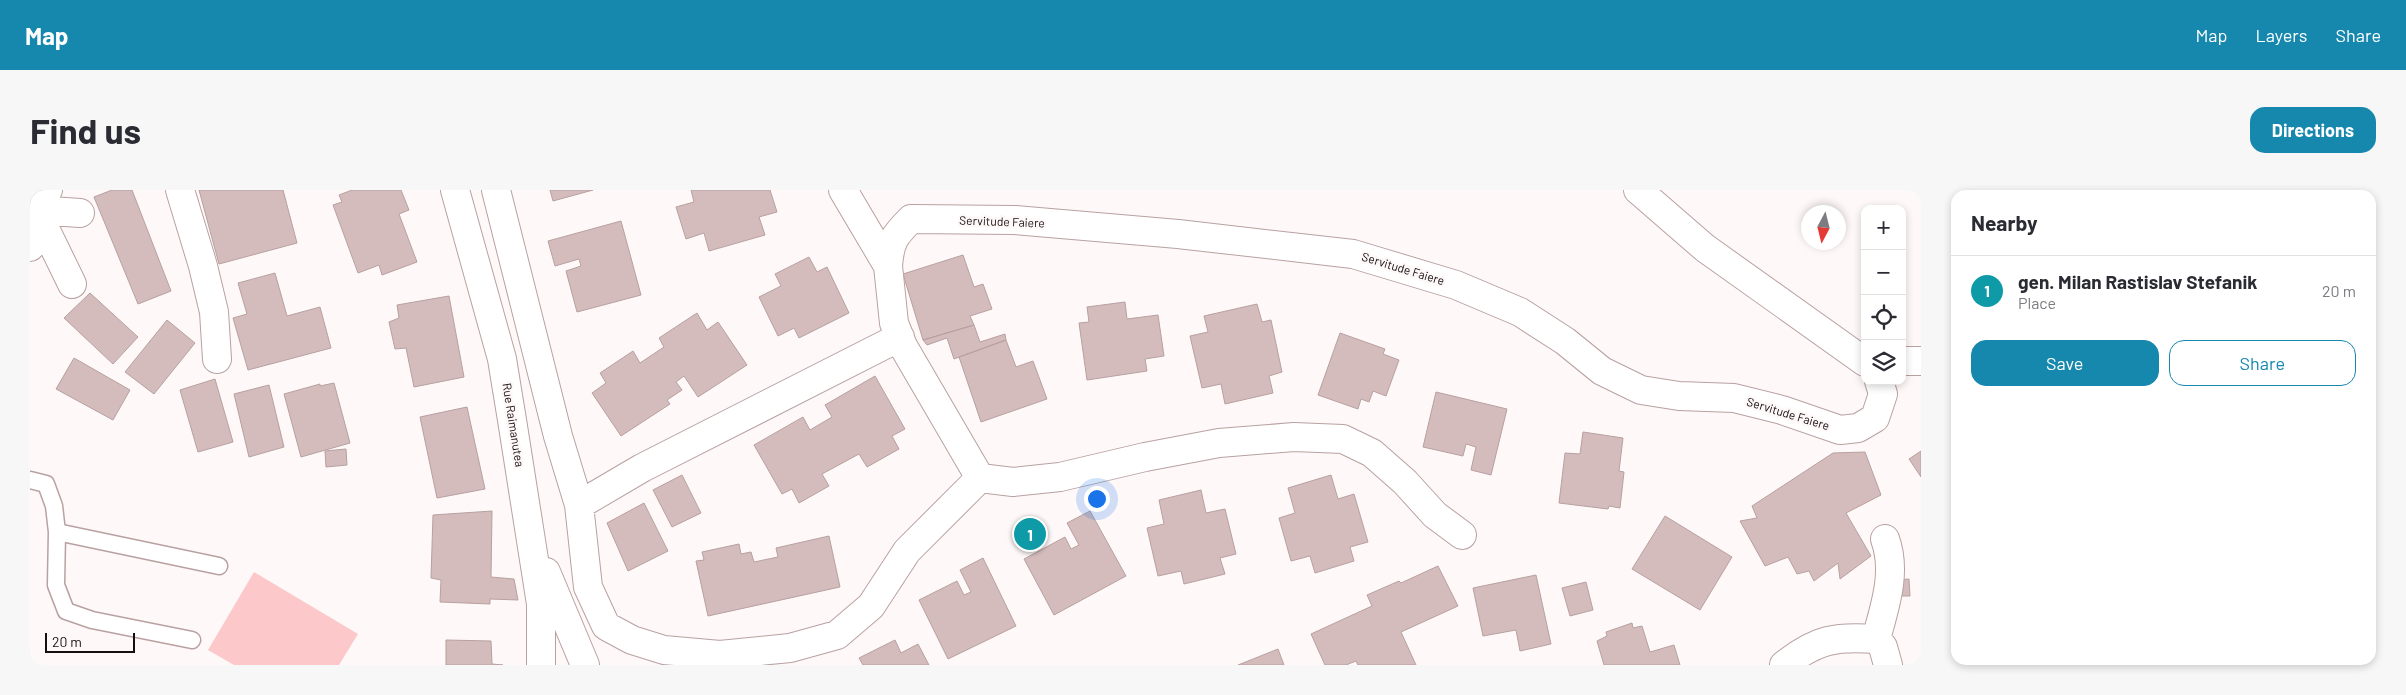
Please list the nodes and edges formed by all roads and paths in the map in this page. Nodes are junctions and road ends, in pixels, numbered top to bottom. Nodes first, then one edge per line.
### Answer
1 (180, 190) edge
2 (455, 190) edge
3 (496, 190) edge
4 (843, 190) edge
5 (1638, 190) edge
6 (38, 203) edge
7 (80, 213) dead end
8 (30, 247) edge
9 (888, 266) junction
10 (72, 284) dead end
11 (900, 336) junction
12 (217, 359) dead end
13 (1861, 361) edge
14 (1906, 361) edge
15 (1921, 362) edge
16 (1878, 385) edge
17 (980, 478) junction
18 (30, 480) edge
19 (579, 505) junction
20 (57, 532) junction
21 (1462, 534) dead end
22 (1884, 539) dead end
23 (534, 559) junction
24 (219, 566) dead end
25 (1876, 639) junction
26 (192, 640) dead end
27 (541, 665) edge
28 (584, 665) edge
29 (1784, 665) edge
30 (1888, 665) edge

1 - 12 street
2 - 23 street, Rue Raimanutea
3 - 19 street
4 - 9 street
5 - 13 street, Servitude Faiere
6 - 7 street
6 - 8 street
6 - 10 street
9 - 11 street
9 - 16 street, Servitude Faiere
11 - 17 street
11 - 19 street
14 - 15 street
17 - 19 street
17 - 21 street
18 - 20 lane
20 - 24 lane
20 - 26 lane
22 - 25 street
23 - 27 street, Rue Raimanutea
23 - 28 street
25 - 29 street
25 - 30 street

